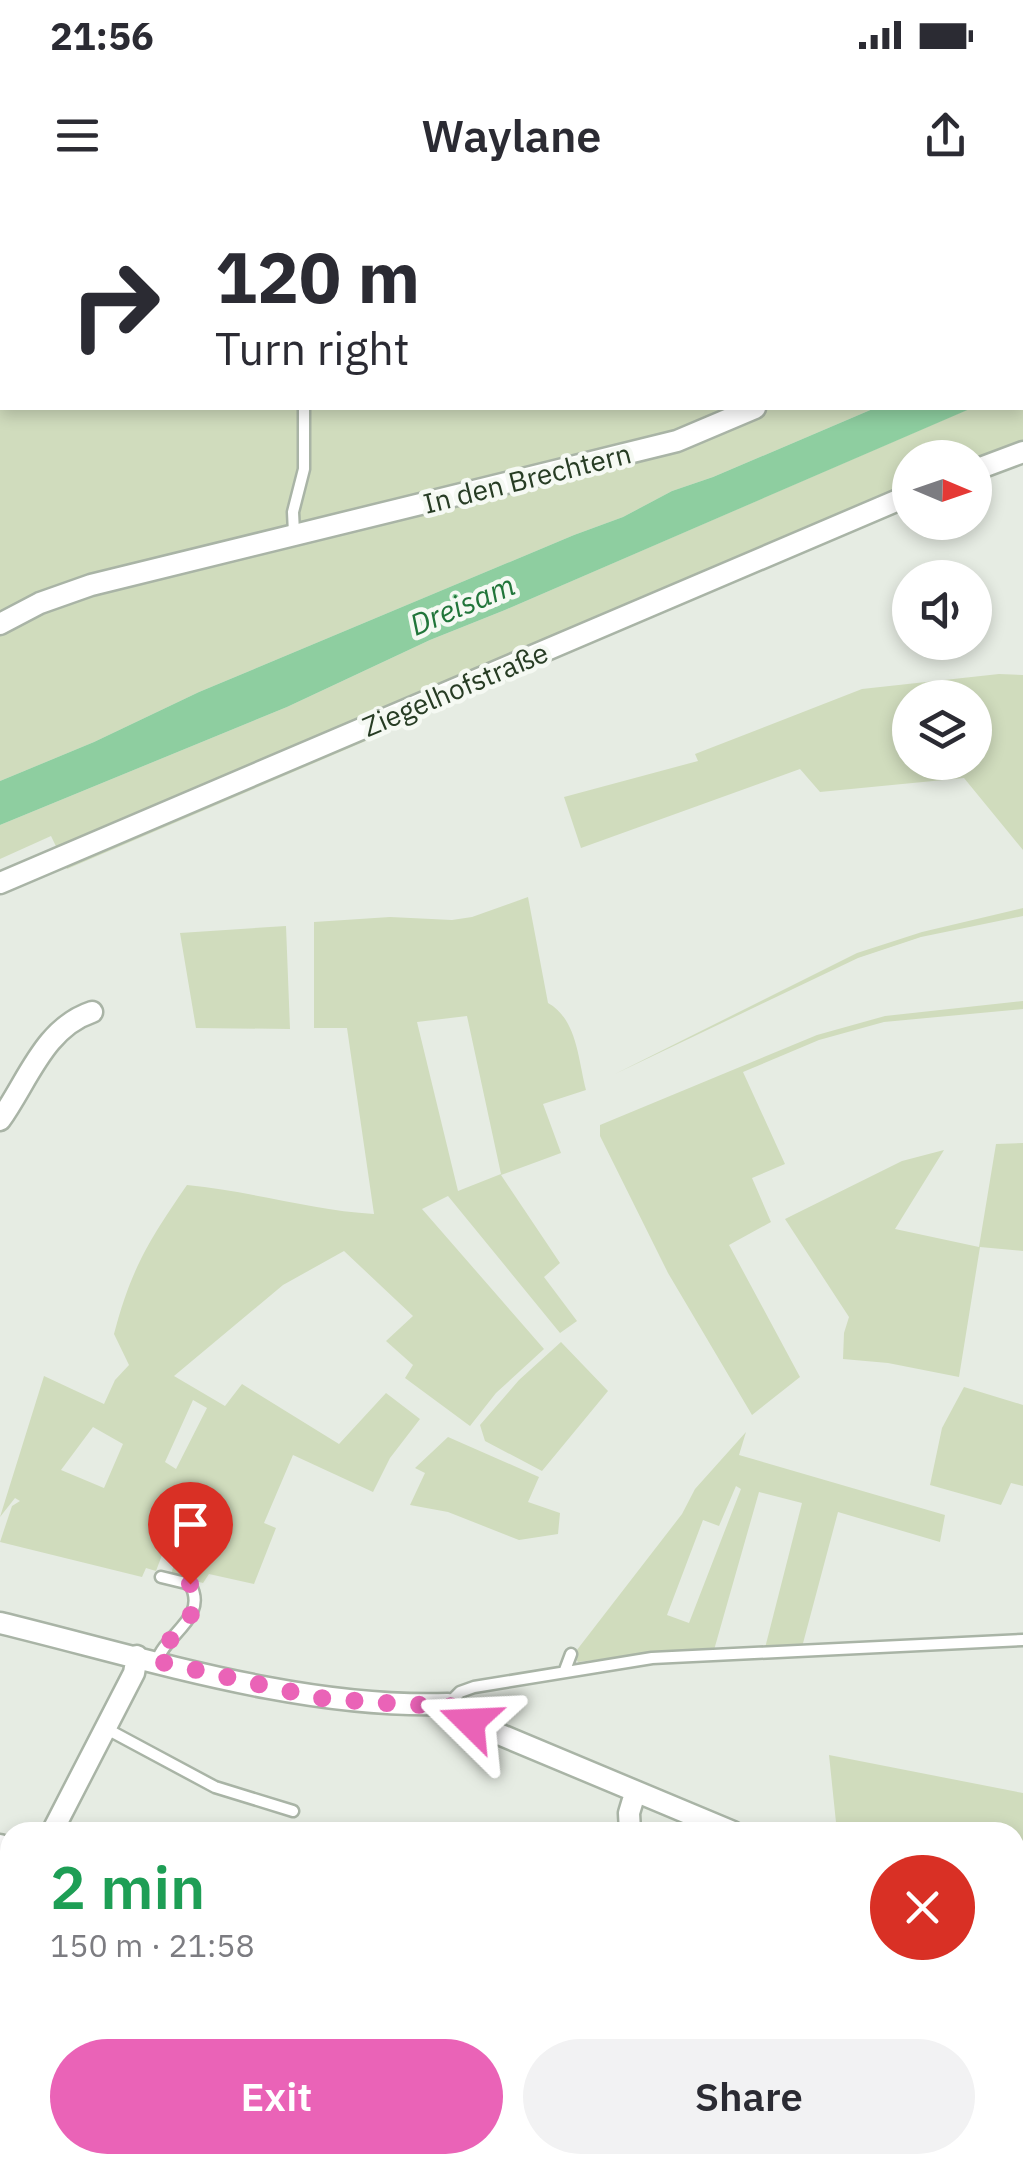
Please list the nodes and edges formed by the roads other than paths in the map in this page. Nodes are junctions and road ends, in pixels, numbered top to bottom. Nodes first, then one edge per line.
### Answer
1 (304, 410) edge
2 (750, 410) edge
3 (1023, 452) edge
4 (992, 464) edge
5 (892, 503) edge
6 (294, 533) junction
7 (0, 624) edge
8 (0, 883) edge
9 (92, 1012) dead end
10 (0, 1120) edge
11 (161, 1577) dead end
12 (0, 1623) edge
13 (1023, 1640) edge
14 (571, 1654) dead end
15 (147, 1658) junction
16 (565, 1670) junction
17 (448, 1704) junction
18 (105, 1728) junction
19 (635, 1793) junction
20 (293, 1811) dead end
21 (57, 1822) edge
22 (629, 1822) edge
23 (708, 1822) edge

1 - 6 lane
2 - 6 street, In den Brechtern
3 - 4 street
5 - 8 street, Ziegelhofstraße
6 - 7 street, In den Brechtern
9 - 10 street
11 - 15 lane
12 - 15 street
13 - 16 lane
14 - 16 lane
15 - 17 street
15 - 18 street
16 - 17 lane
17 - 19 street
18 - 20 lane
18 - 21 street
19 - 22 street
19 - 23 street

